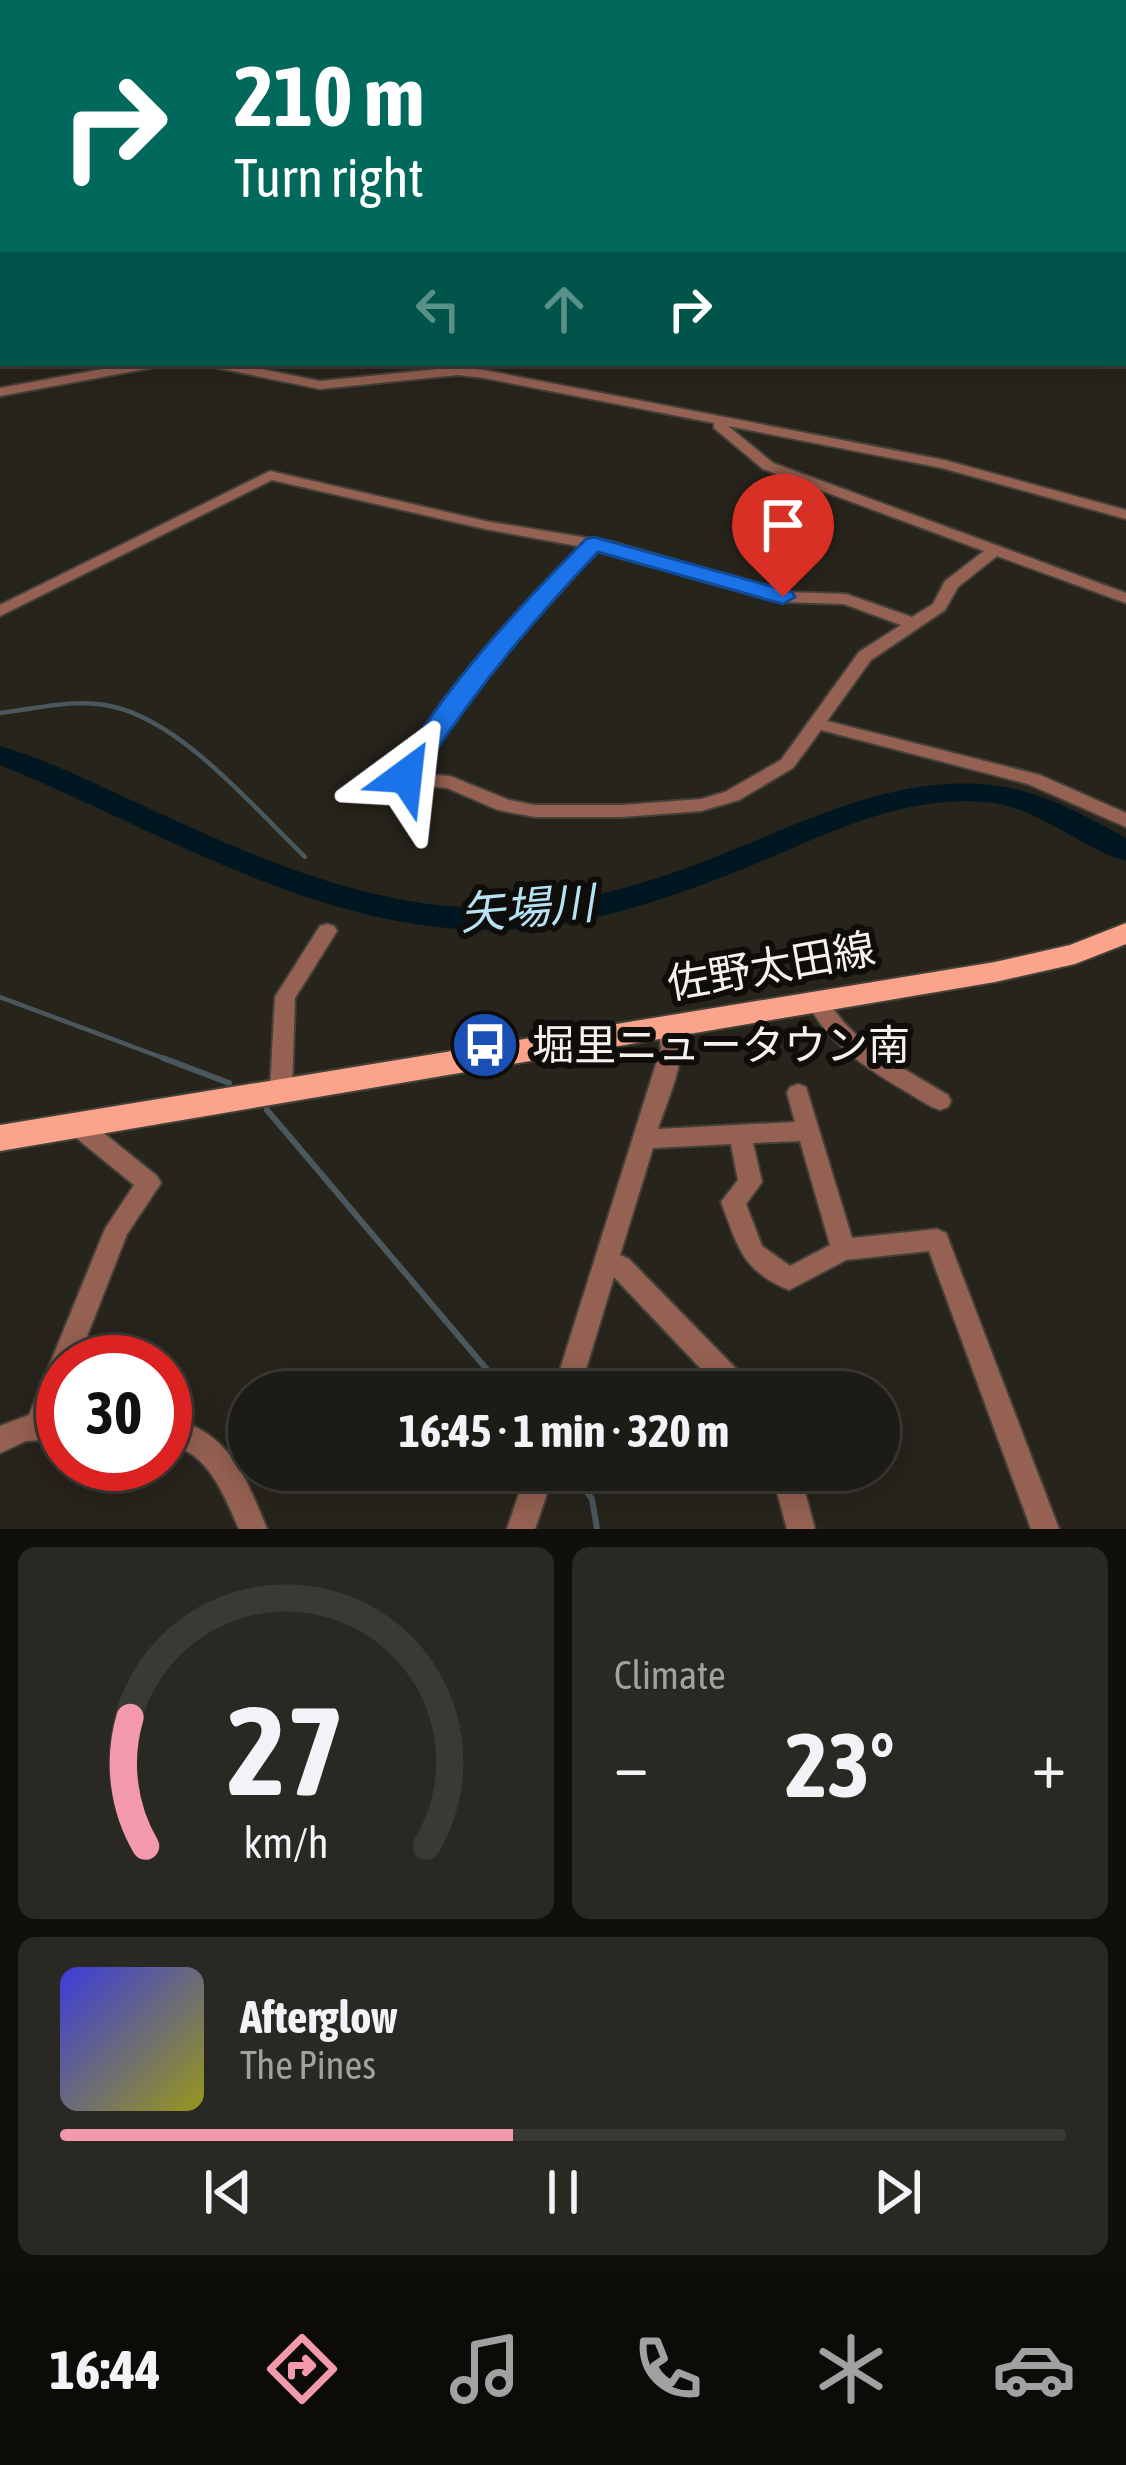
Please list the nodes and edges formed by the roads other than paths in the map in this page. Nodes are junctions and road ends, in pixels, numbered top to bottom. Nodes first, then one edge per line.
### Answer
1 (140, 366) edge
2 (228, 366) edge
3 (0, 392) edge
4 (713, 422) junction
5 (1126, 515) edge
6 (594, 544) junction
7 (992, 552) junction
8 (1126, 598) edge
9 (0, 611) edge
10 (915, 624) junction
11 (820, 724) junction
12 (1126, 821) edge
13 (327, 931) dead end
14 (1126, 933) edge
15 (817, 1000) junction
16 (668, 1026) junction
17 (281, 1090) junction
18 (798, 1094) dead end
19 (940, 1101) dead end
20 (77, 1125) junction
21 (806, 1131) junction
22 (0, 1138) edge
23 (741, 1138) junction
24 (645, 1139) junction
25 (843, 1250) junction
26 (608, 1262) junction
27 (74, 1335) edge
28 (573, 1371) edge
29 (721, 1371) edge
30 (36, 1429) edge
31 (192, 1436) edge
32 (0, 1440) edge
33 (534, 1491) edge
34 (791, 1491) edge
35 (253, 1529) edge
36 (521, 1529) edge
37 (801, 1529) edge
38 (1045, 1529) edge

1 - 3 street
2 - 4 street
4 - 5 street
4 - 7 street
6 - 9 street
6 - 10 street
6 - 11 street
7 - 8 street
7 - 10 street
10 - 11 street
11 - 12 street
13 - 17 street
14 - 15 main road, 佐野太田線
15 - 16 main road, 佐野太田線
15 - 19 street
16 - 17 main road, 佐野太田線
16 - 24 street
17 - 20 main road, 佐野太田線
18 - 21 street
20 - 22 main road, 佐野太田線
20 - 27 street
21 - 23 street
21 - 25 street
23 - 24 street
23 - 25 street
24 - 26 street
25 - 38 street
26 - 28 street
26 - 29 street
30 - 32 street
31 - 35 street
33 - 36 street
34 - 37 street

